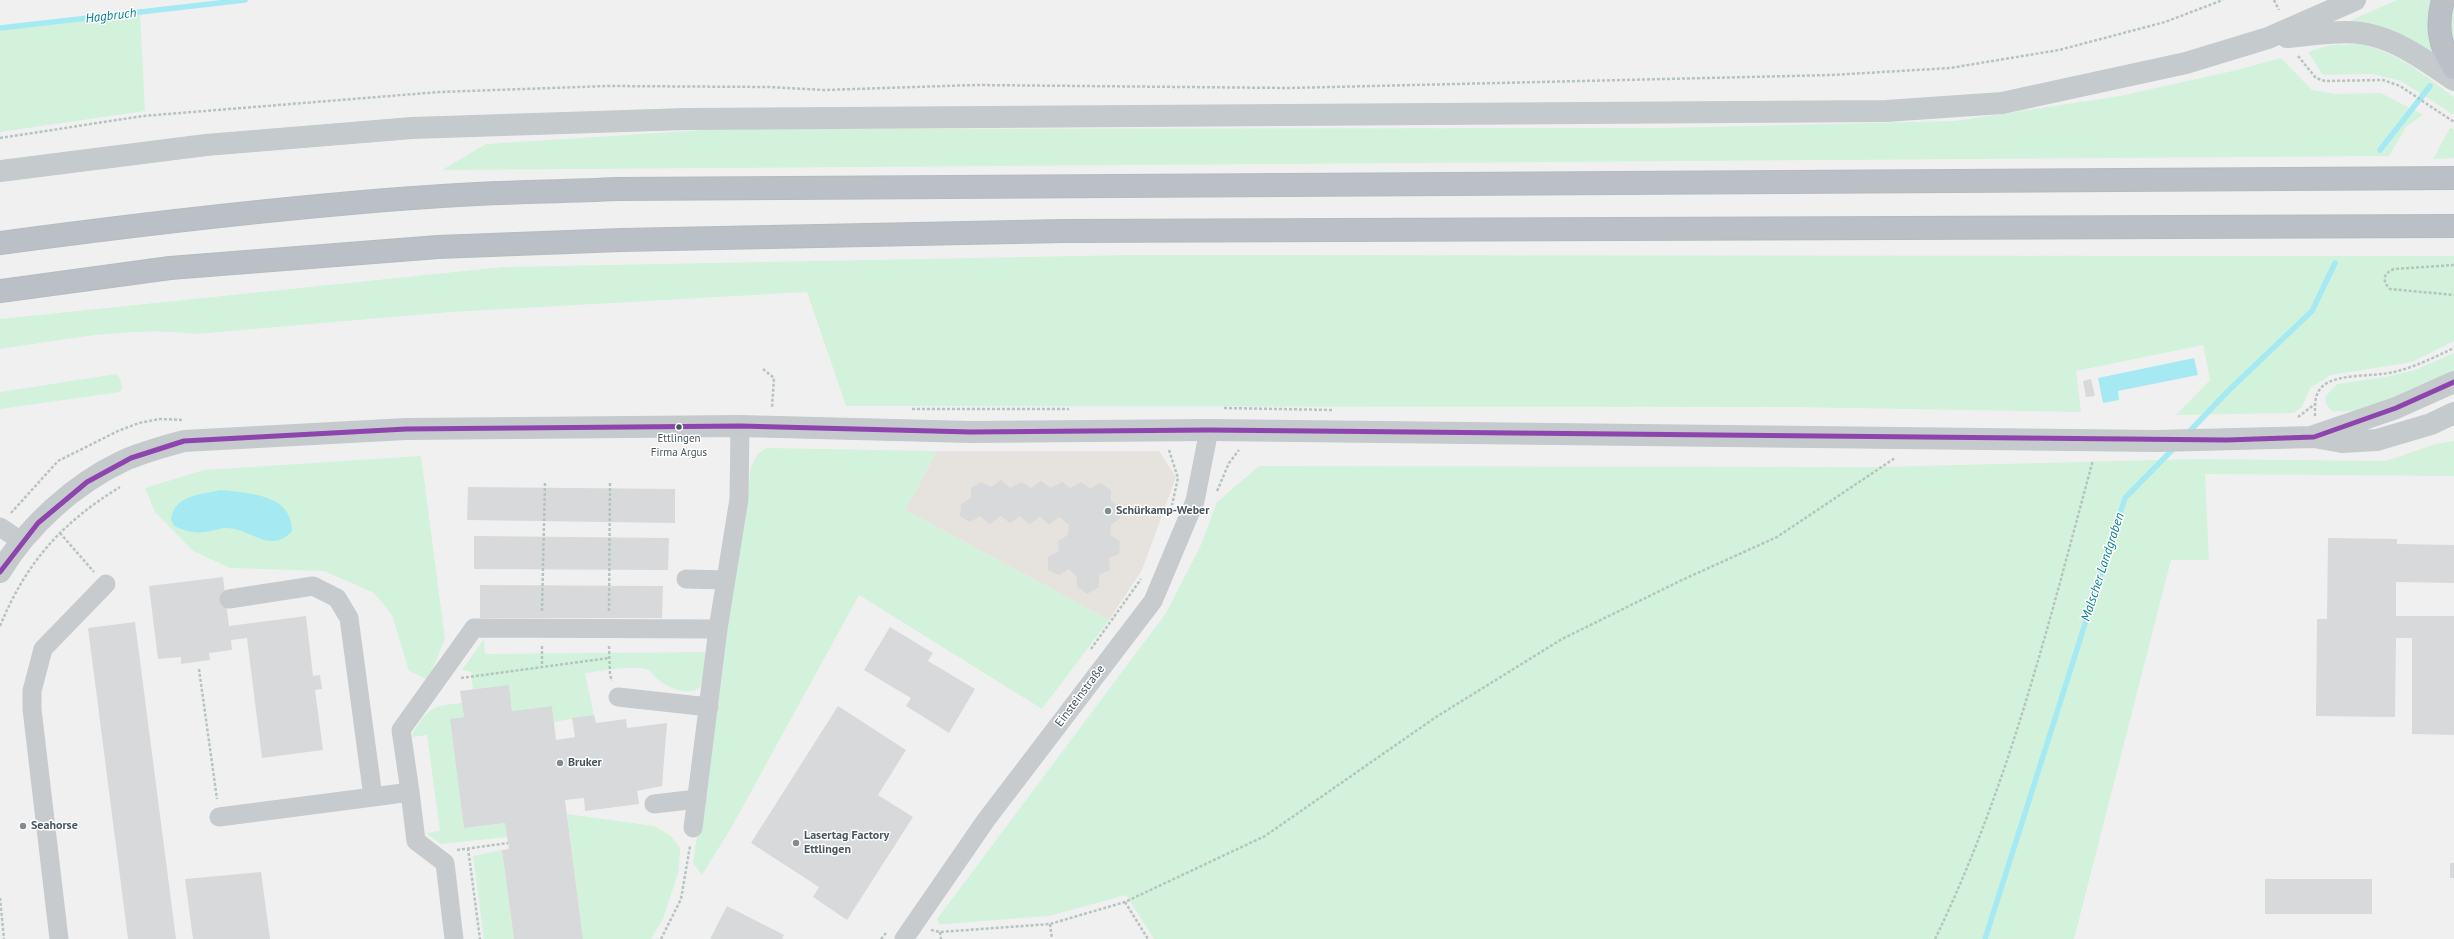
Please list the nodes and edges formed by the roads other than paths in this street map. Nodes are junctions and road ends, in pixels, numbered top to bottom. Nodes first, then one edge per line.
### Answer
1 (2354, 0) edge
2 (2443, 0) edge
3 (2268, 38) junction
4 (2454, 68) edge
5 (2454, 80) edge
6 (0, 171) edge
7 (2454, 178) edge
8 (2454, 226) edge
9 (0, 243) edge
10 (0, 291) edge
11 (2454, 382) edge
12 (2454, 413) edge
13 (740, 426) junction
14 (1209, 430) junction
15 (2314, 436) junction
16 (0, 527) edge
17 (21, 541) junction
18 (0, 572) edge
19 (686, 579) dead end
20 (726, 580) junction
21 (106, 584) road end
22 (229, 599) dead end
23 (718, 629) junction
24 (618, 697) road end
25 (709, 706) junction
26 (410, 792) junction
27 (373, 797) junction
28 (698, 799) junction
29 (654, 804) dead end
30 (219, 817) road end
31 (693, 828) road end
32 (59, 939) edge
33 (454, 939) edge
34 (904, 939) edge

1 - 3 main road
2 - 4 highway
3 - 5 main road
3 - 6 main road
7 - 9 highway
8 - 10 highway
11 - 15 main road
12 - 15 main road
13 - 14 main road
13 - 17 main road
13 - 20 street
14 - 15 main road
14 - 34 street, Einsteinstraße
16 - 17 street
17 - 18 main road
19 - 20 street
20 - 23 street
21 - 32 street
22 - 27 street
23 - 25 street
23 - 26 street
24 - 25 street
25 - 28 street
26 - 27 street
26 - 33 street
27 - 30 street
28 - 29 street
28 - 31 street

